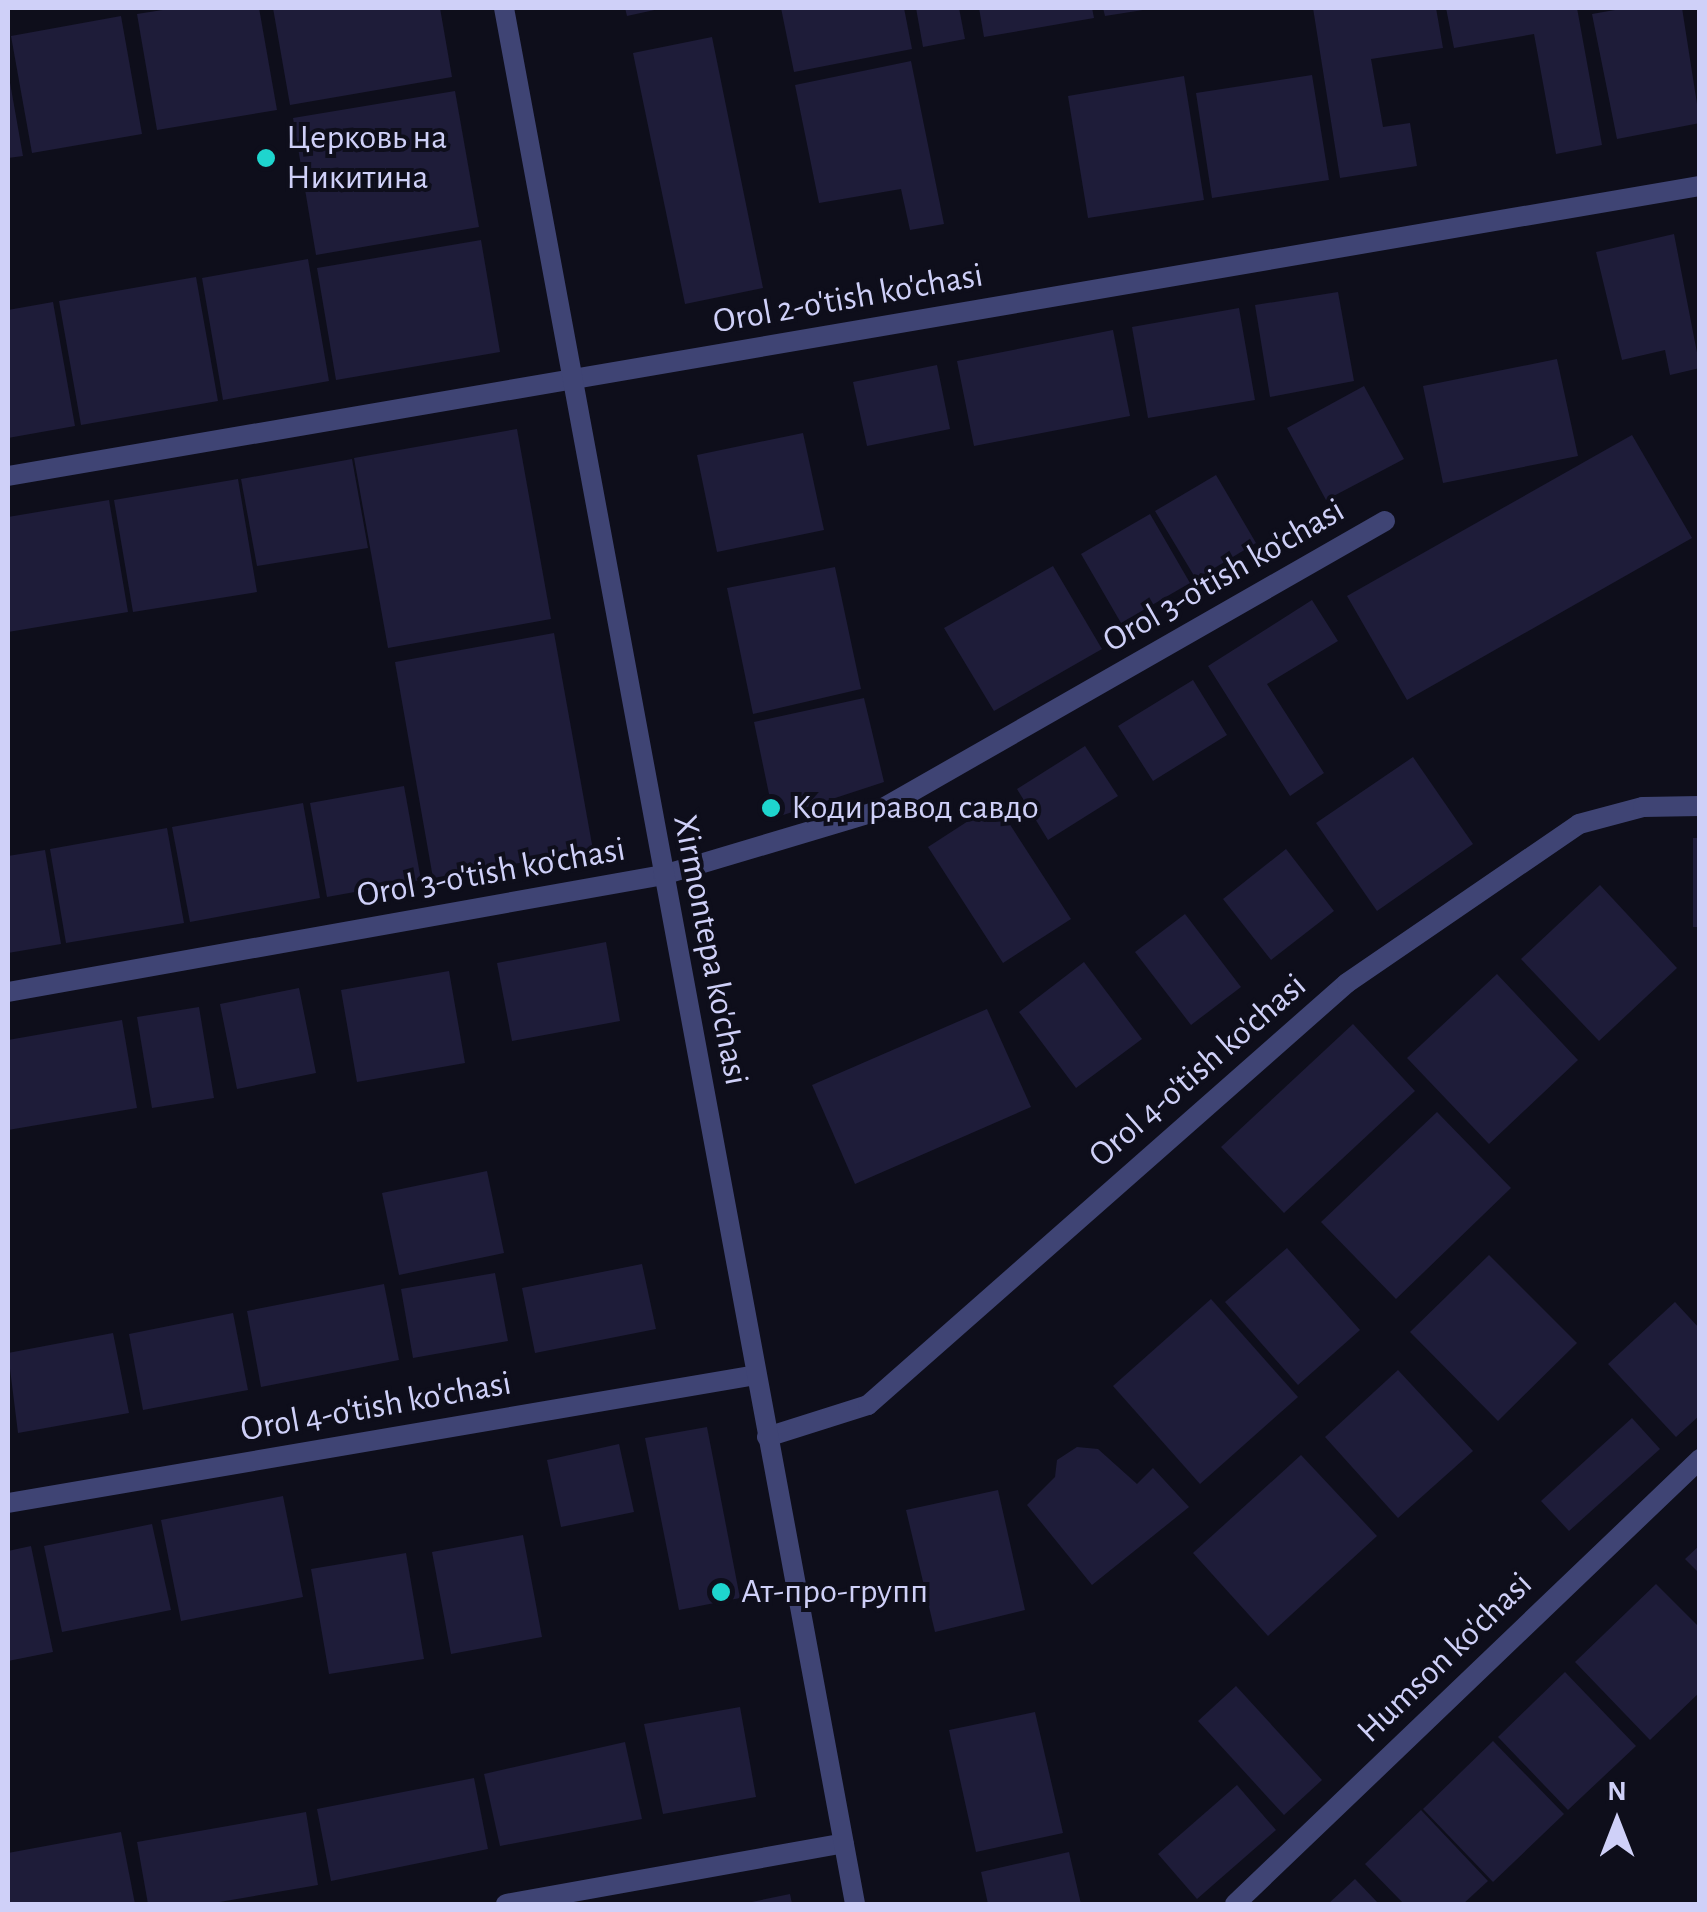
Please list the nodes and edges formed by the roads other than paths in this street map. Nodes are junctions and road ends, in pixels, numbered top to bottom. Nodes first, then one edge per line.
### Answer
1 (504, 8) edge
2 (1700, 186) edge
3 (570, 379) junction
4 (8, 476) edge
5 (1385, 520) dead end
6 (1700, 806) edge
7 (663, 875) junction
8 (8, 992) edge
9 (756, 1375) junction
10 (767, 1437) junction
11 (1700, 1458) edge
12 (8, 1503) edge
13 (844, 1842) junction
14 (506, 1904) edge
15 (856, 1904) edge
16 (1235, 1904) edge

1 - 3 street, Xirmontepa ko'chasi
2 - 3 street, Orol 2-o'tish ko'chasi
3 - 4 street, Orol 2-o'tish ko'chasi
3 - 7 street, Xirmontepa ko'chasi
5 - 7 street, Orol 3-o'tish ko'chasi
6 - 10 street, Orol 4-o'tish ko'chasi
7 - 8 street, Orol 3-o'tish ko'chasi
7 - 9 street, Xirmontepa ko'chasi
9 - 10 street, Xirmontepa ko'chasi
9 - 12 street, Orol 4-o'tish ko'chasi
10 - 13 street, Xirmontepa ko'chasi
11 - 16 street, Humson ko'chasi
13 - 14 street
13 - 15 street, Xirmontepa ko'chasi

